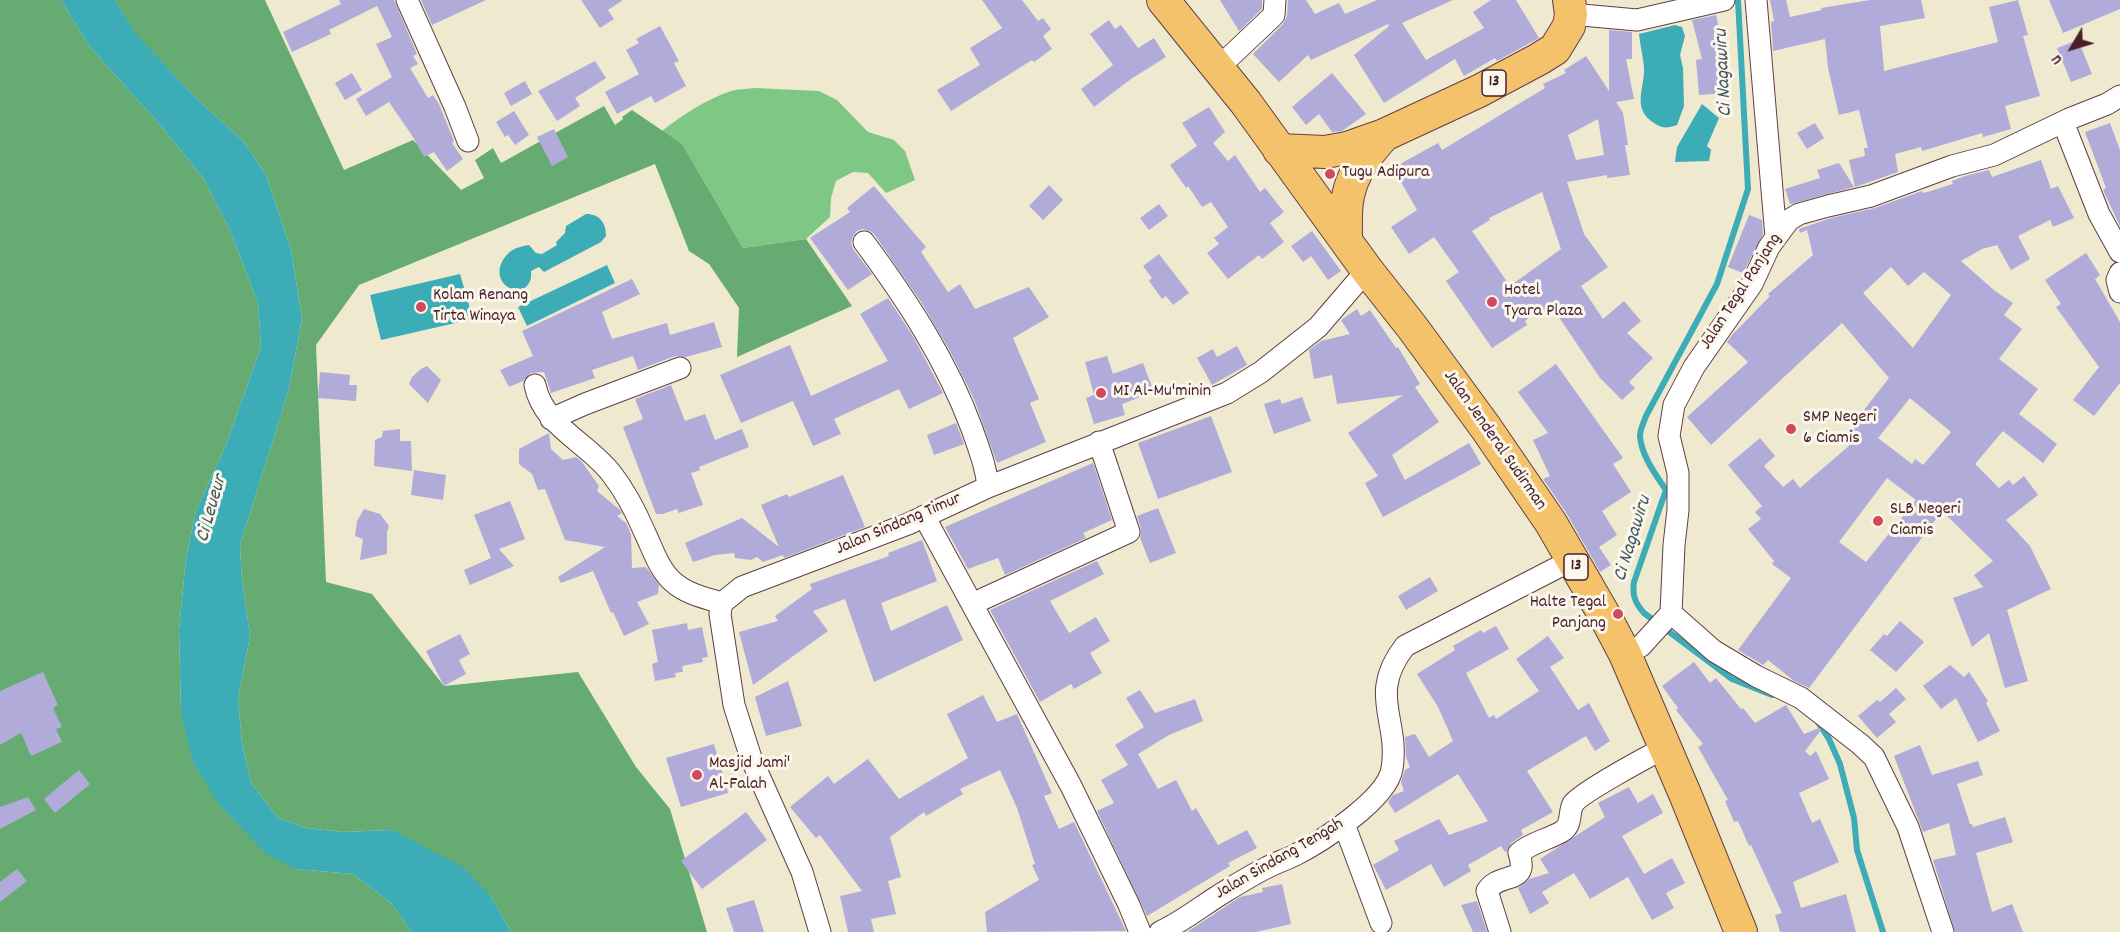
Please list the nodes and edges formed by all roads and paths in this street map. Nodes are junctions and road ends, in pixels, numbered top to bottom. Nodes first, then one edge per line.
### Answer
1 (407, 0) edge
2 (1163, 0) edge
3 (1275, 0) edge
4 (1724, 0) edge
5 (1756, 0) edge
6 (1570, 7) edge
7 (1218, 68) junction
8 (2120, 96) edge
9 (2063, 122) junction
10 (1384, 135) junction
11 (468, 141) dead end
12 (1279, 150) junction
13 (1776, 237) junction
14 (1346, 238) junction
15 (864, 243) dead end
16 (2120, 252) edge
17 (1367, 270) junction
18 (2120, 273) edge
19 (2120, 292) edge
20 (680, 368) dead end
21 (535, 385) dead end
22 (550, 419) junction
23 (1099, 442) junction
24 (988, 487) junction
25 (924, 516) junction
26 (1572, 560) junction
27 (722, 603) junction
28 (972, 604) junction
29 (1665, 619) junction
30 (1633, 650) junction
31 (1664, 748) junction
32 (1344, 824) junction
33 (1382, 923) dead end
34 (820, 932) edge
35 (1140, 932) edge
36 (1160, 932) edge
37 (1500, 932) edge
38 (1741, 932) edge
39 (1943, 932) edge

1 - 11 street
2 - 7 highway, Jalan Jenderal Sudirman / 13
3 - 7 street
4 - 6 street
5 - 13 street
6 - 10 highway, 13
7 - 12 highway, Jalan Jenderal Sudirman / 13
8 - 9 street, Jalan Tegal Panjang
9 - 13 street, Jalan Tegal Panjang
9 - 16 street
10 - 12 highway, 13
10 - 14 highway, 13
12 - 14 highway, Jalan Jenderal Sudirman / 13
13 - 29 street, Jalan Tegal Panjang
14 - 17 highway, Jalan Jenderal Sudirman / 13
15 - 24 street
17 - 23 street, Jalan Sindang Timur
17 - 26 highway, Jalan Jenderal Sudirman / 13
18 - 19 street
20 - 22 street
21 - 22 street
22 - 27 street
23 - 24 street, Jalan Sindang Timur
23 - 28 street
24 - 25 street, Jalan Sindang Timur
25 - 27 street, Jalan Sindang Timur
25 - 28 street
26 - 30 highway, Jalan Jenderal Sudirman / 13
26 - 32 street, Jalan Sindang Tengah
27 - 34 street
28 - 35 street
29 - 30 street
29 - 39 street
30 - 31 highway, Jalan Jenderal Sudirman / 13
31 - 37 street
31 - 38 highway, Jalan Jenderal Sudirman / 13
32 - 33 street
32 - 36 street, Jalan Sindang Tengah

